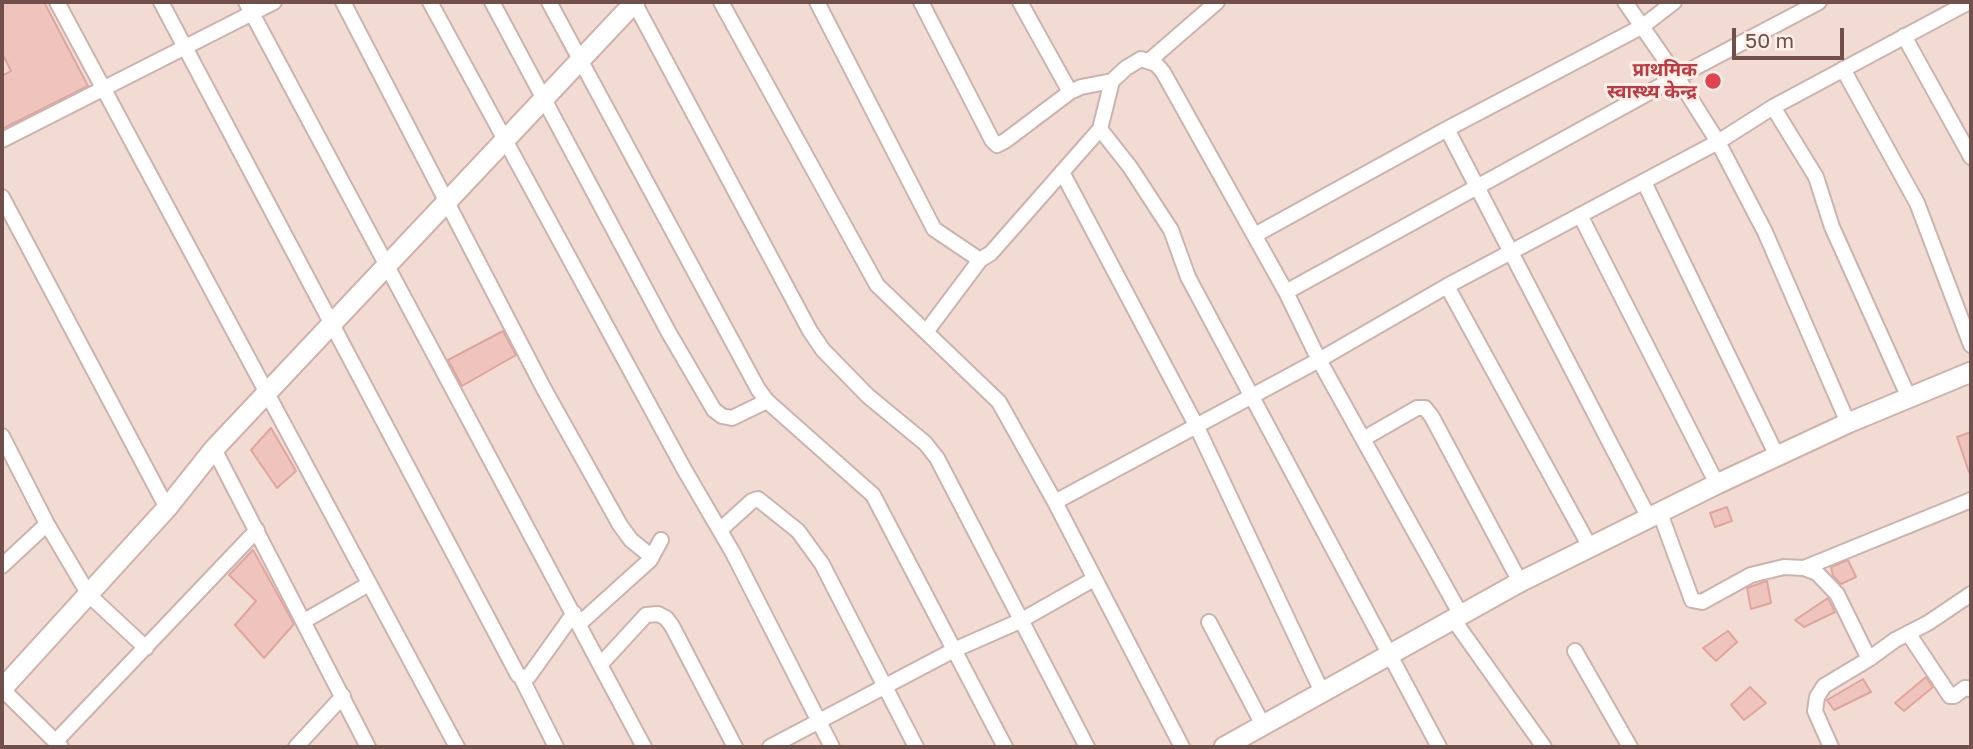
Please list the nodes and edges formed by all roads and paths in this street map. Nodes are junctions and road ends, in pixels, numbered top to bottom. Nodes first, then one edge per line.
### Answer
1 (57, 2) edge
2 (160, 2) edge
3 (274, 2) edge
4 (342, 2) edge
5 (430, 2) edge
6 (492, 2) edge
7 (549, 2) edge
8 (635, 2) edge
9 (721, 2) edge
10 (817, 2) edge
11 (920, 2) edge
12 (1020, 2) edge
13 (1217, 2) edge
14 (1625, 2) edge
15 (1674, 2) edge
16 (1819, 2) edge
17 (1969, 2) edge
18 (249, 7) edge
19 (1643, 26) junction
20 (1905, 36) junction
21 (184, 47) junction
22 (580, 60) junction
23 (1150, 60) junction
24 (1843, 69) junction
25 (1677, 77) junction
26 (1112, 81) junction
27 (103, 88) junction
28 (1070, 92) junction
29 (544, 99) junction
30 (1773, 107) junction
31 (1100, 129) junction
32 (1447, 129) junction
33 (2, 140) edge
34 (506, 140) junction
35 (1718, 142) junction
36 (1971, 157) edge
37 (1062, 172) junction
38 (1644, 181) junction
39 (1479, 187) junction
40 (2, 197) edge
41 (448, 201) junction
42 (1580, 215) junction
43 (1255, 235) junction
44 (1512, 252) junction
45 (980, 260) junction
46 (387, 265) junction
47 (1447, 286) junction
48 (1286, 292) junction
49 (331, 323) junction
50 (926, 332) junction
51 (1971, 345) edge
52 (1319, 360) junction
53 (1971, 372) edge
54 (266, 395) junction
55 (1253, 395) junction
56 (1909, 398) junction
57 (767, 401) junction
58 (1848, 423) junction
59 (1196, 425) junction
60 (2, 436) edge
61 (1363, 439) junction
62 (214, 449) junction
63 (1777, 456) junction
64 (1717, 484) junction
65 (1971, 500) edge
66 (1055, 502) junction
67 (167, 508) junction
68 (1655, 515) junction
69 (47, 524) junction
70 (257, 530) junction
71 (720, 530) junction
72 (661, 540) dead end
73 (1590, 547) junction
74 (652, 557) junction
75 (2, 566) edge
76 (1804, 568) junction
77 (1094, 579) junction
78 (1520, 582) junction
79 (369, 584) junction
80 (1971, 594) edge
81 (89, 595) junction
82 (1457, 617) junction
83 (576, 618) junction
84 (304, 621) junction
85 (1020, 621) junction
86 (1209, 622) dead end
87 (1908, 633) junction
88 (146, 648) junction
89 (954, 650) junction
90 (1575, 651) dead end
91 (1390, 654) junction
92 (1868, 659) junction
93 (601, 664) junction
94 (521, 677) junction
95 (885, 688) junction
96 (2, 689) edge
97 (1971, 689) edge
98 (1322, 692) junction
99 (343, 696) junction
100 (818, 721) junction
101 (1263, 725) junction
102 (59, 744) edge
103 (296, 747) edge
104 (368, 747) edge
105 (457, 747) edge
106 (556, 747) edge
107 (644, 747) edge
108 (735, 747) edge
109 (770, 747) edge
110 (832, 747) edge
111 (916, 747) edge
112 (1004, 747) edge
113 (1087, 747) edge
114 (1182, 747) edge
115 (1224, 747) edge
116 (1439, 747) edge
117 (1544, 747) edge
118 (1630, 747) edge
119 (1831, 747) edge

1 - 27 street
2 - 21 street
3 - 18 street
4 - 41 street
5 - 34 street
6 - 29 street
7 - 22 street
8 - 22 street
8 - 85 street
9 - 50 street
10 - 45 street
11 - 28 street
12 - 28 street
13 - 23 street
14 - 19 street
15 - 19 street
16 - 25 street
17 - 20 street
18 - 21 street
18 - 46 street
19 - 25 street
19 - 32 street
20 - 24 street
20 - 36 street
21 - 27 street
21 - 49 street
22 - 29 street
22 - 57 street
23 - 26 street
23 - 43 street
24 - 30 street
24 - 51 street
25 - 35 street
25 - 39 street
26 - 28 street
26 - 31 street
27 - 33 street
27 - 54 street
29 - 34 street
29 - 57 street
30 - 35 street
30 - 56 street
31 - 37 street
31 - 55 street
32 - 39 street
32 - 43 street
34 - 41 street
34 - 71 street
35 - 38 street
35 - 58 street
37 - 45 street
37 - 59 street
38 - 42 street
38 - 63 street
39 - 44 street
39 - 48 street
40 - 67 street
41 - 46 street
41 - 74 street
42 - 44 street
42 - 64 street
43 - 48 street
44 - 47 street
44 - 68 street
45 - 50 street
46 - 49 street
46 - 83 street
47 - 52 street
47 - 73 street
48 - 52 street
49 - 54 street
49 - 94 street
50 - 66 street
52 - 55 street
52 - 61 street
53 - 56 street
54 - 62 street
54 - 79 street
55 - 59 street
55 - 91 street
56 - 58 street
57 - 89 street
58 - 63 street
59 - 66 street
59 - 98 street
60 - 69 street
61 - 78 street
61 - 82 street
62 - 67 street
62 - 70 street
63 - 64 street
64 - 68 street
65 - 76 street
66 - 77 street
67 - 81 street
68 - 73 street
68 - 76 street
69 - 75 street
69 - 81 street
70 - 84 street
70 - 88 street
71 - 95 street
71 - 100 street
72 - 74 street
73 - 78 street
74 - 83 street
76 - 92 street
77 - 85 street
77 - 114 street
78 - 82 street
79 - 84 street
79 - 105 street
80 - 87 street
81 - 88 street
81 - 96 street
82 - 91 street
82 - 117 street
83 - 93 street
83 - 94 street
84 - 99 street
85 - 89 street
85 - 113 street
86 - 101 street
87 - 92 street
87 - 97 street
88 - 102 street
89 - 95 street
89 - 112 street
90 - 118 street
91 - 98 street
91 - 116 street
92 - 119 street
93 - 107 street
93 - 108 street
94 - 106 street
95 - 100 street
95 - 111 street
96 - 102 street
98 - 101 street
99 - 103 street
99 - 104 street
100 - 109 street
100 - 110 street
101 - 115 street

